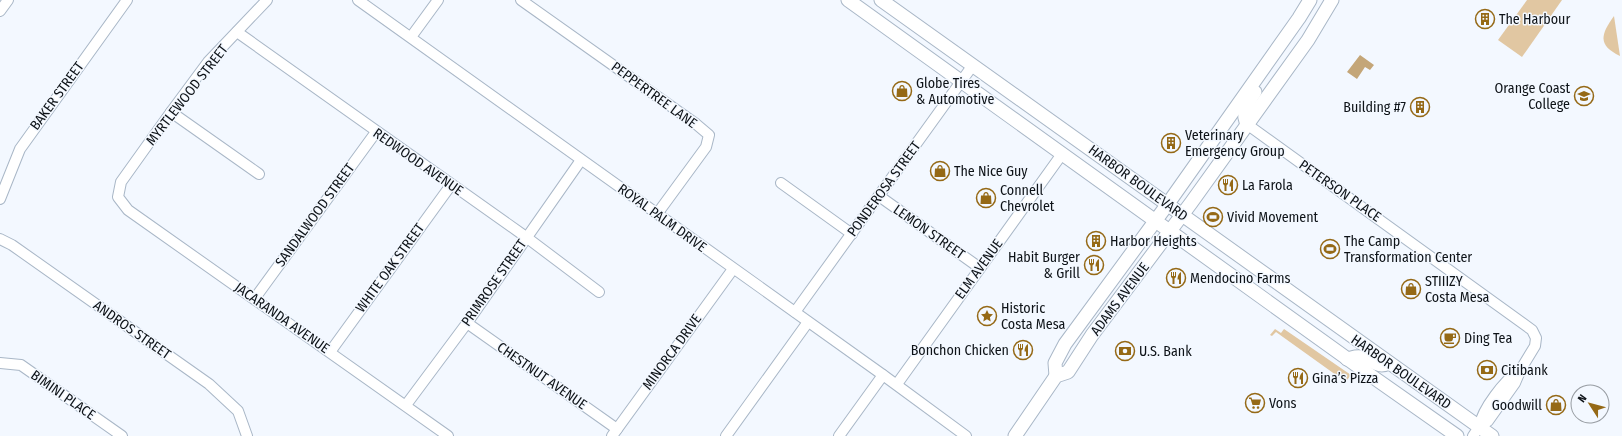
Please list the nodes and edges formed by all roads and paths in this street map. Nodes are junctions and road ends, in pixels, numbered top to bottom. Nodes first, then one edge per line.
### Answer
1 (8, 0) edge
2 (127, 0) edge
3 (267, 0) edge
4 (358, 0) edge
5 (438, 0) edge
6 (521, 0) edge
7 (848, 0) edge
8 (881, 0) edge
9 (1310, 0) edge
10 (1332, 0) edge
11 (0, 12) edge
12 (237, 32) junction
13 (411, 37) junction
14 (1272, 55) junction
15 (973, 65) junction
16 (1289, 67) junction
17 (961, 81) junction
18 (171, 112) junction
19 (1248, 125) junction
20 (376, 132) junction
21 (1062, 154) junction
22 (581, 160) junction
23 (259, 174) dead end
24 (781, 183) dead end
25 (451, 185) junction
26 (879, 196) junction
27 (118, 197) joint
28 (0, 199) edge
29 (1167, 205) junction
30 (657, 214) junction
31 (1182, 216) junction
32 (1155, 221) junction
33 (1170, 232) junction
34 (852, 234) junction
35 (526, 237) junction
36 (0, 239) edge
37 (733, 268) junction
38 (980, 268) junction
39 (599, 292) dead end
40 (255, 298) junction
41 (795, 312) junction
42 (808, 322) junction
43 (467, 323) junction
44 (330, 352) junction
45 (1347, 359) junction
46 (0, 363) edge
47 (1389, 363) junction
48 (883, 375) junction
49 (1056, 376) junction
50 (897, 384) junction
51 (406, 405) junction
52 (614, 432) edge
53 (1476, 432) edge
54 (122, 436) edge
55 (247, 436) edge
56 (448, 436) edge
57 (726, 436) edge
58 (839, 436) edge
59 (966, 436) edge
60 (1015, 436) edge
61 (1457, 436) edge
62 (1492, 436) edge

1 - 11 street
2 - 28 street, BAKER STREET
3 - 12 street, MYRTLEWOOD STREET
4 - 13 street, ROYAL PALM DRIVE
5 - 13 street
6 - 30 street, PEPPERTREE LANE
7 - 17 main road, HARBOR BOULEVARD
8 - 15 main road, HARBOR BOULEVARD
9 - 14 main road, ADAMS AVENUE
10 - 16 main road, ADAMS AVENUE
12 - 18 street, MYRTLEWOOD STREET
12 - 20 street, REDWOOD AVENUE
13 - 22 street, ROYAL PALM DRIVE
14 - 16 main road
14 - 19 main road
14 - 29 main road, ADAMS AVENUE
15 - 17 street, PONDEROSA STREET
15 - 29 main road, HARBOR BOULEVARD
16 - 19 main road, ADAMS AVENUE
17 - 21 main road, HARBOR BOULEVARD
17 - 26 street, PONDEROSA STREET
18 - 23 street
18 - 27 street, MYRTLEWOOD STREET
19 - 31 main road, ADAMS AVENUE
19 - 53 street, PETERSON PLACE
20 - 25 street, REDWOOD AVENUE
20 - 40 street, SANDALWOOD STREET
21 - 32 main road, HARBOR BOULEVARD
21 - 38 street, ELM AVENUE
22 - 30 street, ROYAL PALM DRIVE
22 - 35 street, PRIMROSE STREET
24 - 34 street
25 - 35 street, REDWOOD AVENUE
25 - 44 street, WHITE OAK STREET
26 - 34 street, PONDEROSA STREET
26 - 38 street, LEMON STREET
27 - 40 street, JACARANDA AVENUE
29 - 31 main road, HARBOR BOULEVARD
29 - 32 main road, ADAMS AVENUE
30 - 37 street, ROYAL PALM DRIVE
31 - 33 main road, ADAMS AVENUE
31 - 47 main road, HARBOR BOULEVARD
32 - 33 main road, HARBOR BOULEVARD
32 - 49 main road, ADAMS AVENUE
33 - 45 main road, HARBOR BOULEVARD
33 - 49 main road, ADAMS AVENUE
34 - 41 street, PONDEROSA STREET
35 - 39 street, REDWOOD AVENUE
35 - 43 street, PRIMROSE STREET
36 - 55 street, ANDROS STREET
37 - 41 street, ROYAL PALM DRIVE
37 - 52 street, MINORCA DRIVE
38 - 50 street, ELM AVENUE
40 - 44 street, JACARANDA AVENUE
41 - 42 street, ROYAL PALM DRIVE
42 - 48 street, ROYAL PALM DRIVE
42 - 57 street
43 - 51 street, PRIMROSE STREET
43 - 52 street, CHESTNUT AVENUE
44 - 51 street, JACARANDA AVENUE
45 - 47 main road
45 - 61 main road, HARBOR BOULEVARD
46 - 54 street, BIMINI PLACE
47 - 53 main road, HARBOR BOULEVARD
48 - 50 street, ROYAL PALM DRIVE
48 - 58 street
49 - 60 main road, ADAMS AVENUE
50 - 59 street, ROYAL PALM DRIVE
51 - 56 street, JACARANDA AVENUE
53 - 62 main road, HARBOR BOULEVARD

